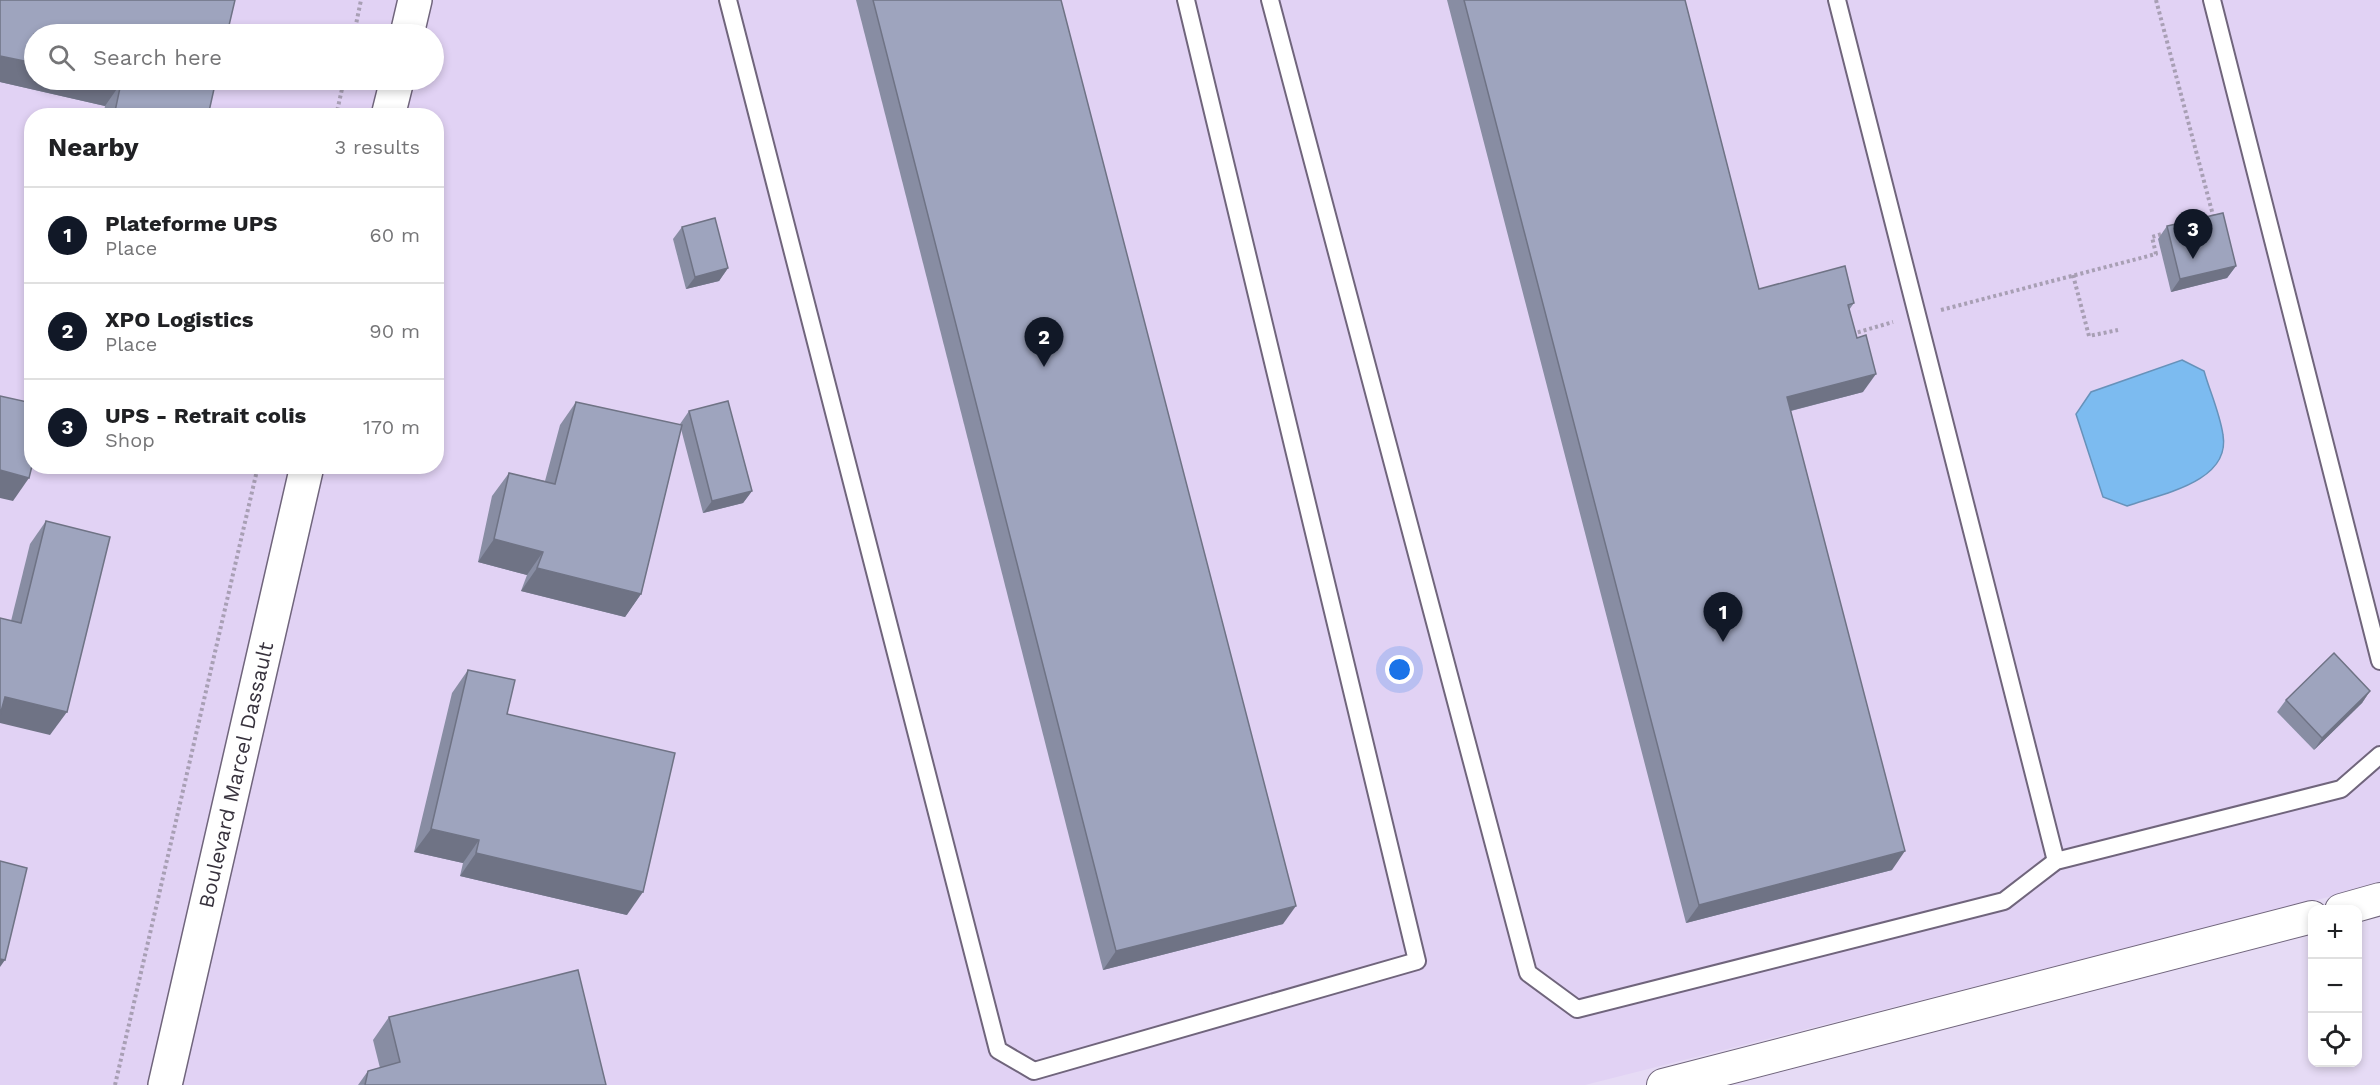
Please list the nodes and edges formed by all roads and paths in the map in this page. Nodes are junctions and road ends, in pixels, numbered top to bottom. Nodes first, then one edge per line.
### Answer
1 (361, 0) edge
2 (415, 0) edge
3 (728, 0) edge
4 (1186, 0) edge
5 (1270, 0) edge
6 (1837, 0) edge
7 (2156, 0) edge
8 (2212, 0) edge
9 (356, 24) edge
10 (409, 24) edge
11 (342, 90) edge
12 (394, 90) edge
13 (338, 108) edge
14 (390, 108) edge
15 (2204, 223) edge
16 (2173, 231) edge
17 (2073, 275) junction
18 (1917, 316) junction
19 (2118, 330) dead end
20 (1850, 334) edge
21 (256, 474) edge
22 (305, 474) edge
23 (2380, 661) edge
24 (2380, 756) edge
25 (2056, 861) junction
26 (2380, 899) edge
27 (2357, 905) edge
28 (2308, 918) edge
29 (115, 1085) edge
30 (165, 1085) edge
31 (1663, 1085) edge

1 - 9 path
2 - 10 street
3 - 4 lane
5 - 25 lane
6 - 18 lane
7 - 15 path
8 - 23 lane
11 - 13 path
12 - 14 street
16 - 17 path
17 - 18 path
17 - 19 path
18 - 20 path
18 - 25 lane
21 - 29 path
22 - 30 street, Boulevard Marcel Dassault
24 - 25 lane
26 - 27 street
28 - 31 street

